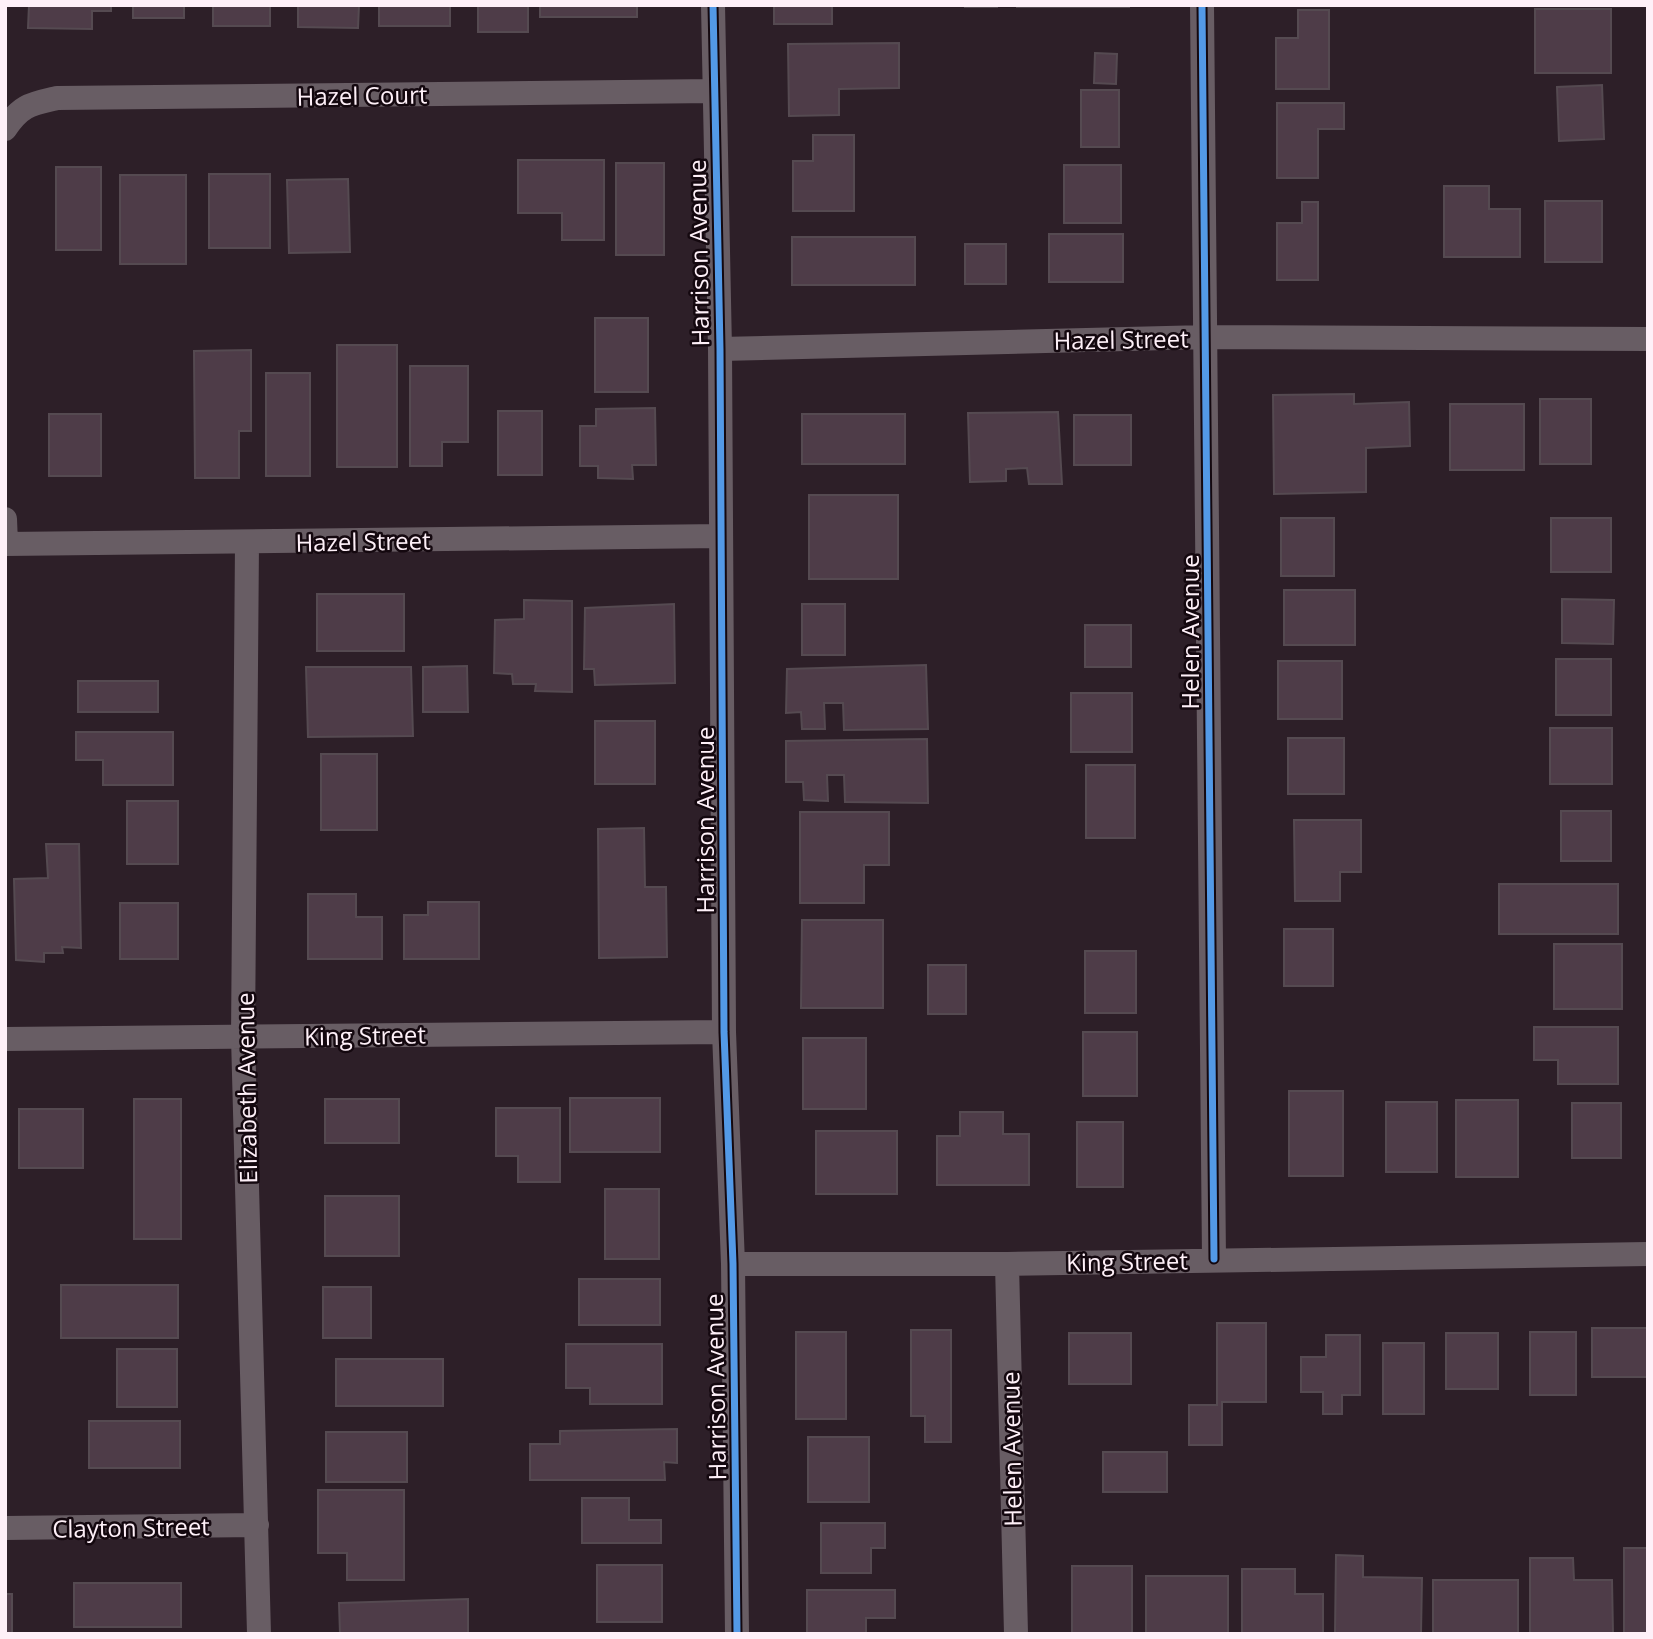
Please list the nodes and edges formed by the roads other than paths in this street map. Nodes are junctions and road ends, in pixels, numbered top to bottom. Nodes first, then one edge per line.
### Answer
1 (713, 5) edge
2 (1202, 5) edge
3 (714, 92) junction
4 (10, 122) edge
5 (1206, 337) junction
6 (1648, 339) edge
7 (720, 349) junction
8 (5, 519) edge
9 (721, 536) junction
10 (247, 543) junction
11 (5, 544) edge
12 (724, 1032) junction
13 (243, 1037) junction
14 (5, 1040) edge
15 (1648, 1254) edge
16 (1214, 1259) junction
17 (733, 1264) junction
18 (1007, 1264) junction
19 (257, 1525) junction
20 (5, 1528) edge
21 (259, 1634) edge
22 (737, 1634) edge
23 (1016, 1634) edge

1 - 3 street, Harrison Avenue
2 - 5 street, Helen Avenue
3 - 4 street, Hazel Court
3 - 7 street, Harrison Avenue
5 - 6 street, Hazel Street
5 - 7 street, Hazel Street
5 - 16 street, Helen Avenue
7 - 9 street, Harrison Avenue
8 - 11 street
9 - 10 street, Hazel Street
9 - 12 street, Harrison Avenue
10 - 11 street, Hazel Street
10 - 13 street, Elizabeth Avenue
12 - 13 street, King Street
12 - 17 street, Harrison Avenue
13 - 14 street, King Street
13 - 19 street, Elizabeth Avenue
15 - 16 street, King Street
16 - 18 street, King Street
17 - 18 street, King Street
17 - 22 street, Harrison Avenue
18 - 23 street, Helen Avenue
19 - 20 street, Clayton Street
19 - 21 street, Elizabeth Avenue

